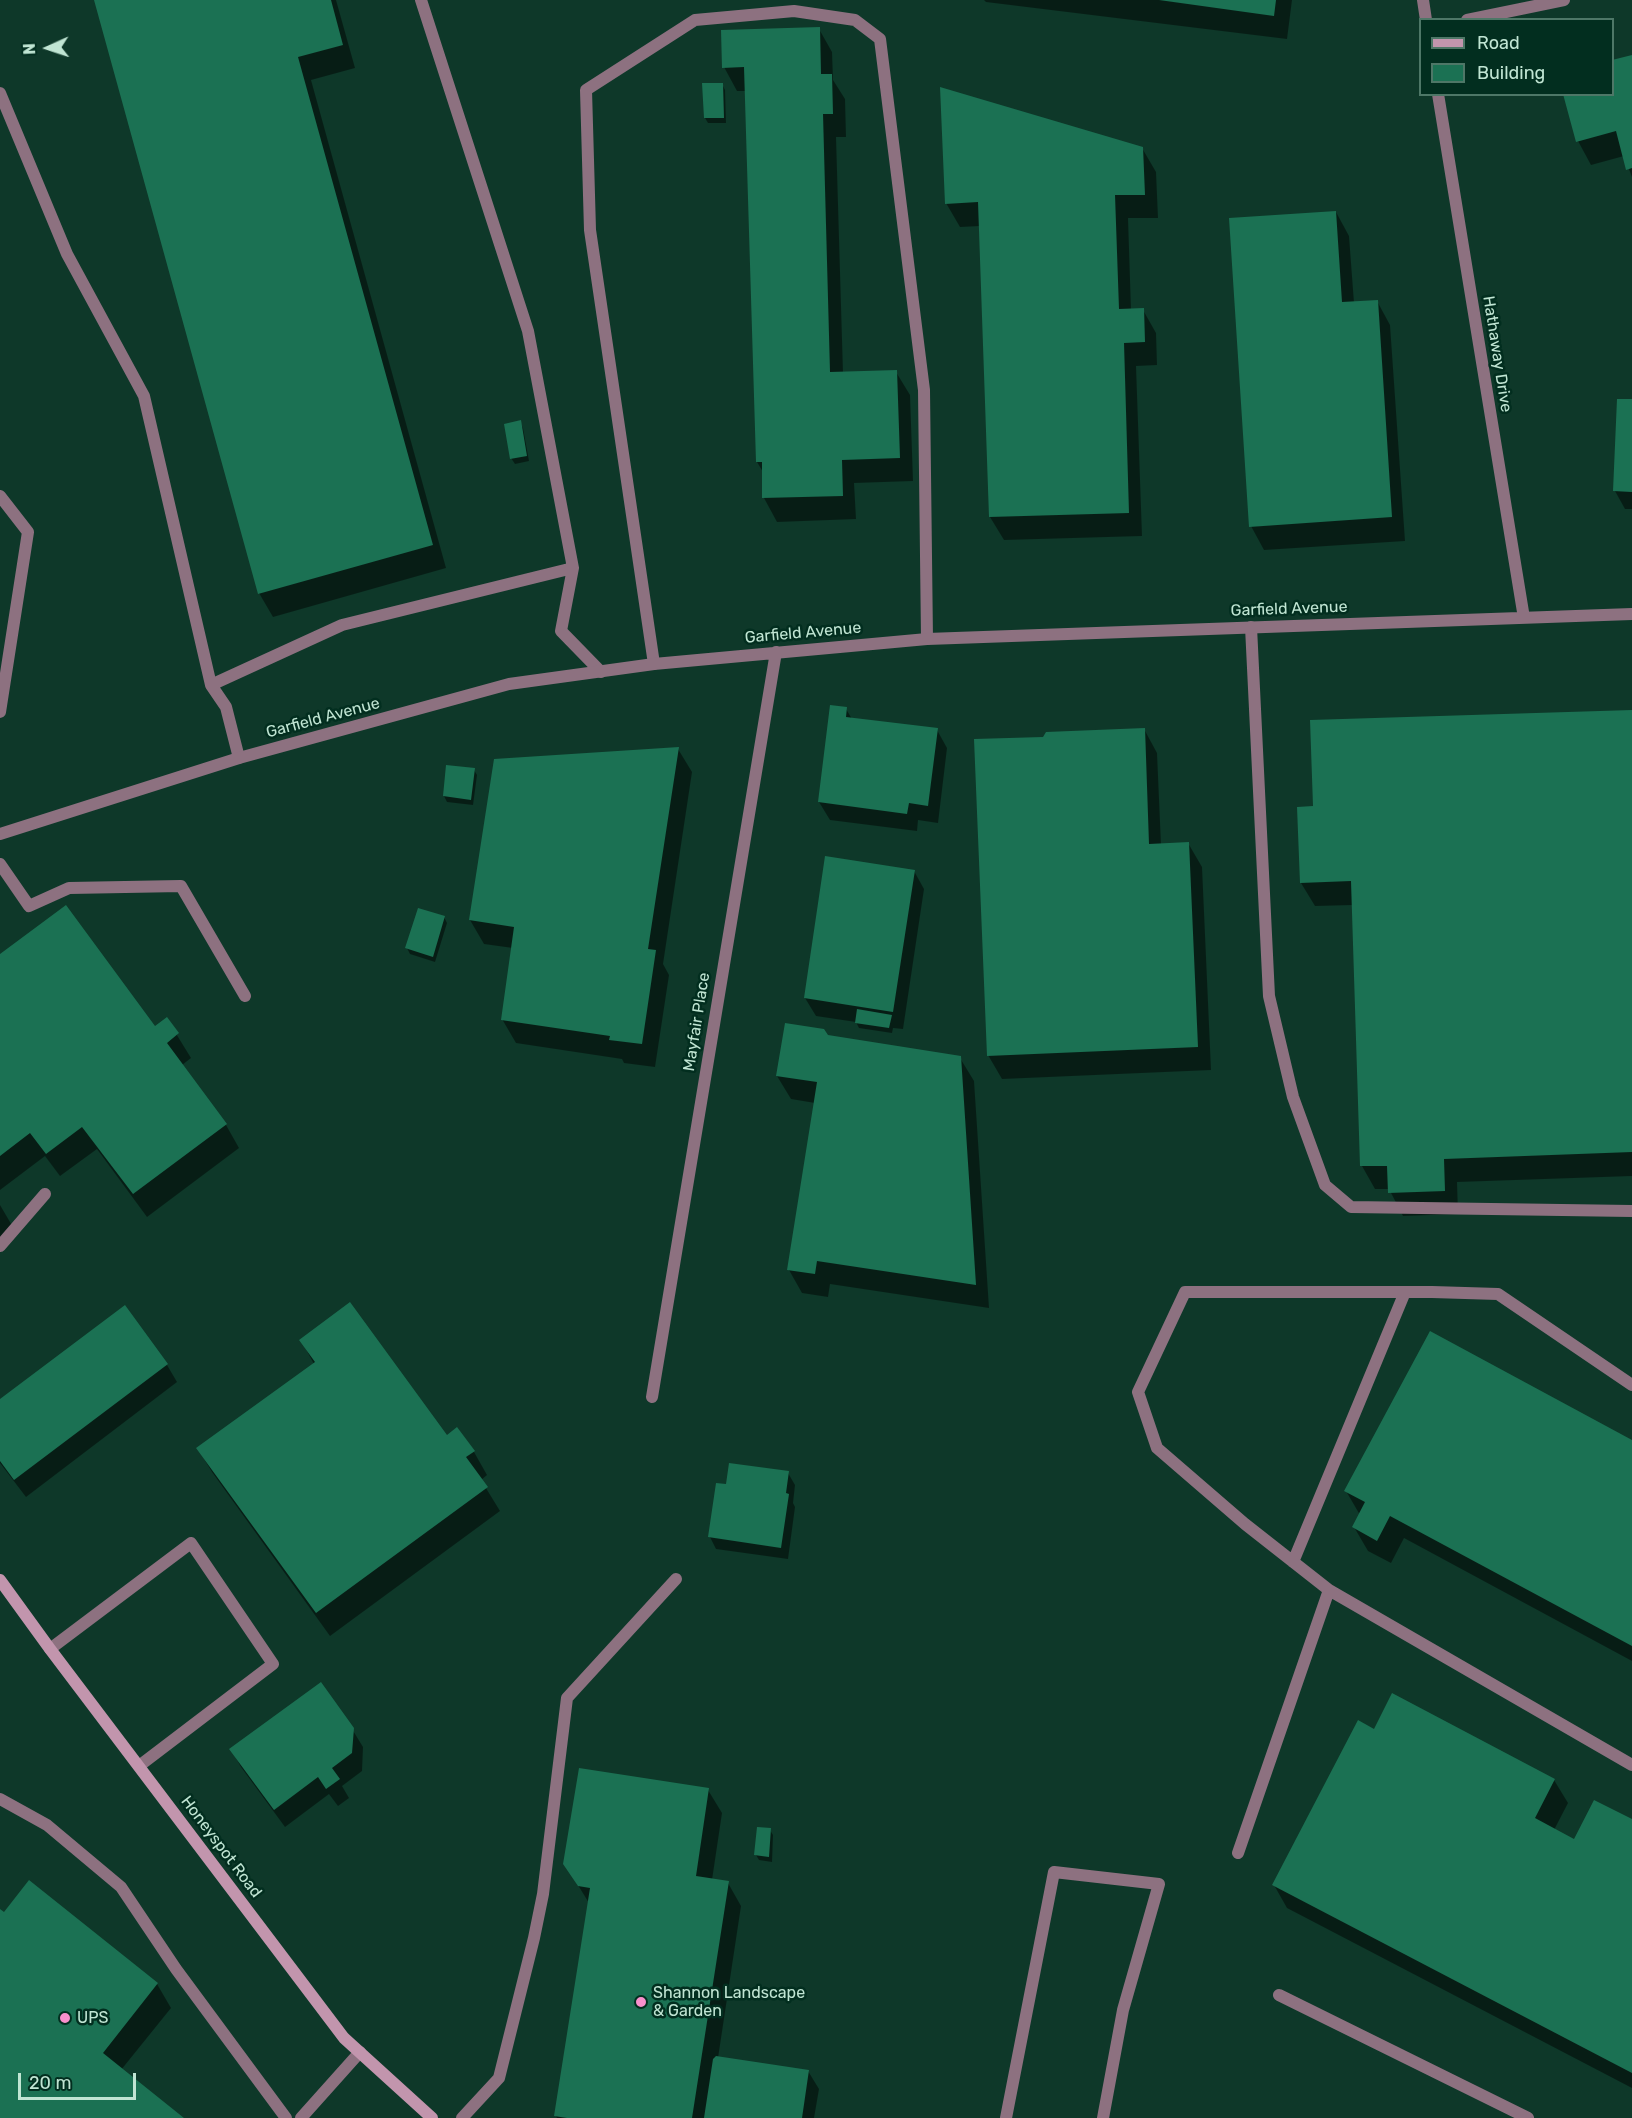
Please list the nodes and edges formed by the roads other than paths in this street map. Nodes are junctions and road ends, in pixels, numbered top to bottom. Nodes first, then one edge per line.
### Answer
1 (421, 0) edge
2 (1423, 0) edge
3 (1564, 0) edge
4 (1426, 18) edge
5 (1477, 18) edge
6 (0, 93) edge
7 (1438, 96) edge
8 (0, 496) edge
9 (573, 568) junction
10 (1632, 614) edge
11 (1524, 618) junction
12 (1251, 627) junction
13 (927, 639) junction
14 (776, 652) junction
15 (654, 664) junction
16 (601, 672) junction
17 (211, 685) junction
18 (0, 710) edge
19 (239, 758) junction
20 (0, 834) edge
21 (0, 864) edge
22 (245, 996) dead end
23 (45, 1194) dead end
24 (1632, 1211) edge
25 (0, 1246) edge
26 (1406, 1292) junction
27 (1632, 1385) edge
28 (652, 1397) dead end
29 (1293, 1562) junction
30 (676, 1579) dead end
31 (0, 1580) edge
32 (1329, 1590) junction
33 (50, 1649) junction
34 (1632, 1765) edge
35 (139, 1766) junction
36 (0, 1800) edge
37 (1238, 1853) dead end
38 (1279, 1995) dead end
39 (360, 2052) junction
40 (286, 2118) edge
41 (301, 2118) edge
42 (432, 2118) edge
43 (462, 2118) edge
44 (1006, 2118) edge
45 (1103, 2118) edge
46 (1528, 2118) edge

1 - 9 street
2 - 4 street
3 - 5 street
6 - 17 street
7 - 11 street, Hathaway Drive
8 - 18 street
9 - 16 street
9 - 17 street
10 - 11 street, Garfield Avenue
11 - 12 street, Garfield Avenue
12 - 13 street, Garfield Avenue
12 - 24 street
13 - 14 street, Garfield Avenue
13 - 15 street
14 - 15 street, Garfield Avenue
14 - 28 street, Mayfair Place
15 - 16 street, Garfield Avenue
16 - 19 street, Garfield Avenue
17 - 19 street
19 - 20 street, Garfield Avenue
21 - 22 street
23 - 25 street
26 - 27 street
26 - 29 street
26 - 29 street
29 - 32 street
30 - 43 street
31 - 33 main road, Honeyspot Road
32 - 34 street
32 - 37 street
33 - 35 main road, Honeyspot Road
33 - 35 street
35 - 39 main road, Honeyspot Road
36 - 40 street
38 - 46 street
39 - 41 street
39 - 42 main road, Honeyspot Road
44 - 45 street

